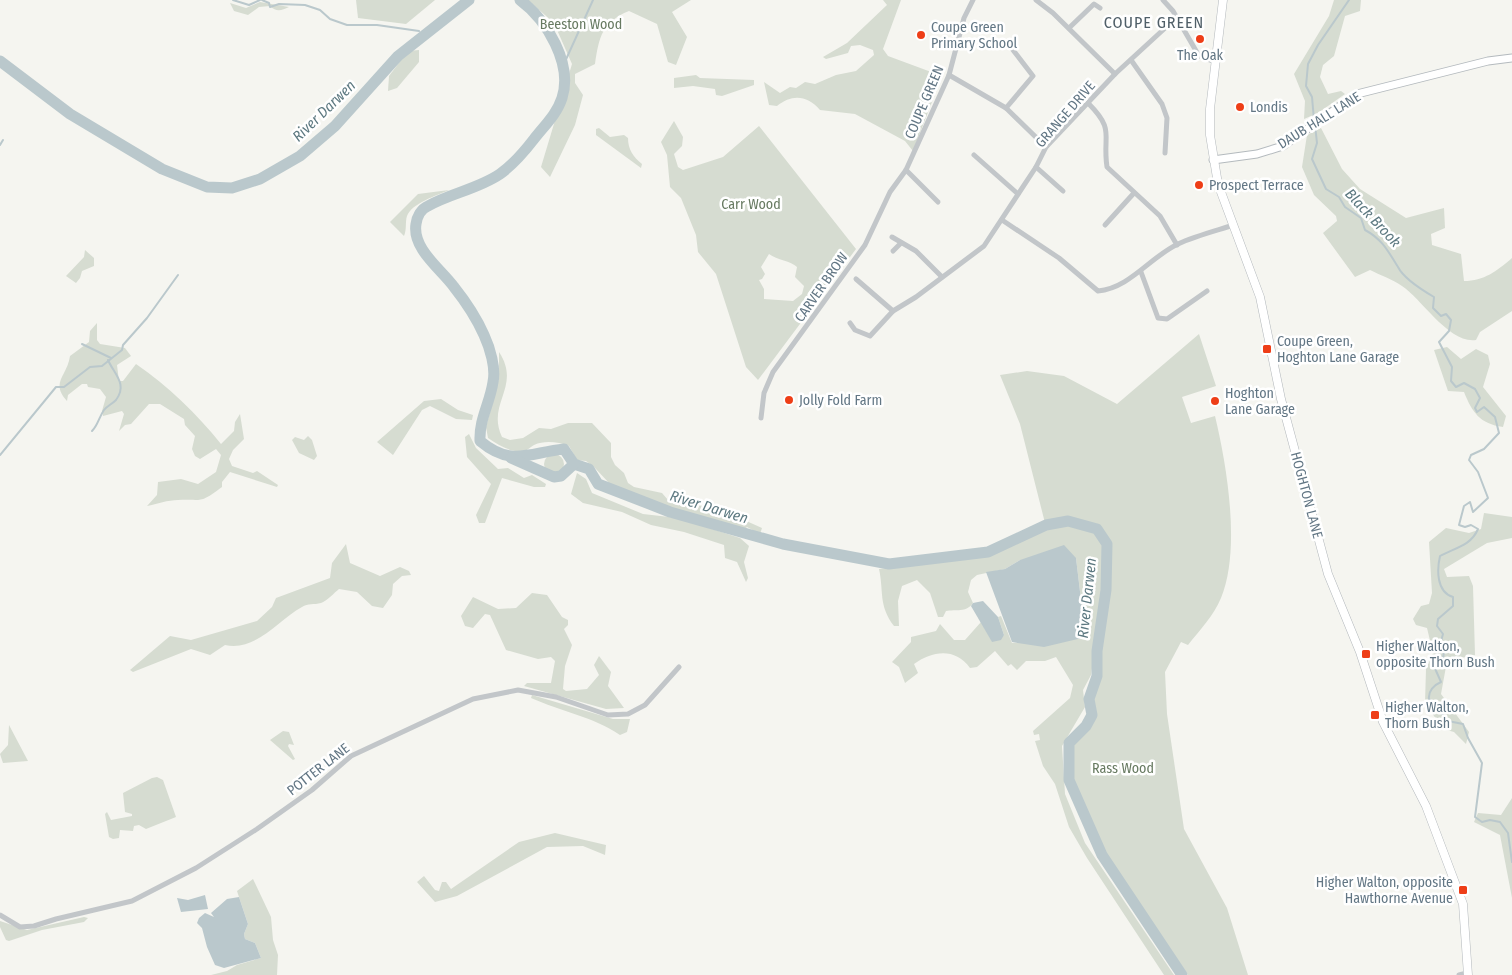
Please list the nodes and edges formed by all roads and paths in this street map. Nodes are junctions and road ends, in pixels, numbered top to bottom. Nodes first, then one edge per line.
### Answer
1 (973, 0) edge
2 (1036, 0) edge
3 (1163, 0) edge
4 (1223, 0) edge
5 (1100, 8) dead end
6 (1176, 18) junction
7 (1069, 28) junction
8 (1013, 50) dead end
9 (1512, 58) edge
10 (1131, 60) junction
11 (1215, 62) junction
12 (1115, 74) junction
13 (949, 76) junction
14 (1088, 103) junction
15 (1006, 108) junction
16 (1046, 147) junction
17 (1165, 153) dead end
18 (974, 155) dead end
19 (1213, 160) junction
20 (1036, 168) junction
21 (906, 170) junction
22 (1063, 191) dead end
23 (1134, 193) junction
24 (1018, 194) junction
25 (938, 202) dead end
26 (1002, 220) junction
27 (1105, 224) dead end
28 (1234, 225) junction
29 (892, 237) dead end
30 (901, 243) junction
31 (1177, 244) junction
32 (893, 251) dead end
33 (1141, 272) junction
34 (942, 277) junction
35 (856, 279) dead end
36 (1207, 292) dead end
37 (893, 311) junction
38 (850, 323) dead end
39 (761, 418) dead end
40 (679, 667) dead end
41 (0, 915) edge
42 (1465, 974) edge

1 - 13 street, COUPE GREEN
2 - 7 street
3 - 6 street
4 - 11 main road, HOGHTON LANE
5 - 7 street
6 - 10 street, GRANGE DRIVE
6 - 11 street
7 - 12 street
8 - 15 street
9 - 19 street, DAUB HALL LANE
10 - 12 street, GRANGE DRIVE
10 - 17 street
11 - 19 main road, HOGHTON LANE
12 - 14 street, GRANGE DRIVE
13 - 15 street
13 - 21 street, COUPE GREEN
14 - 16 street, GRANGE DRIVE
14 - 23 street
15 - 16 street
16 - 20 street, GRANGE DRIVE
18 - 24 street
19 - 28 main road, HOGHTON LANE
20 - 22 street
20 - 24 street, GRANGE DRIVE
21 - 25 street
21 - 39 street, CARVER BROW
23 - 27 street
23 - 31 street
24 - 26 street, GRANGE DRIVE
26 - 33 street
26 - 34 street, GRANGE DRIVE
28 - 31 street
28 - 42 main road, HOGHTON LANE
29 - 30 street
30 - 32 street
30 - 34 street
31 - 33 street
33 - 36 street
34 - 37 street, GRANGE DRIVE
35 - 37 street
37 - 38 street, GRANGE DRIVE
40 - 41 street, POTTER LANE

